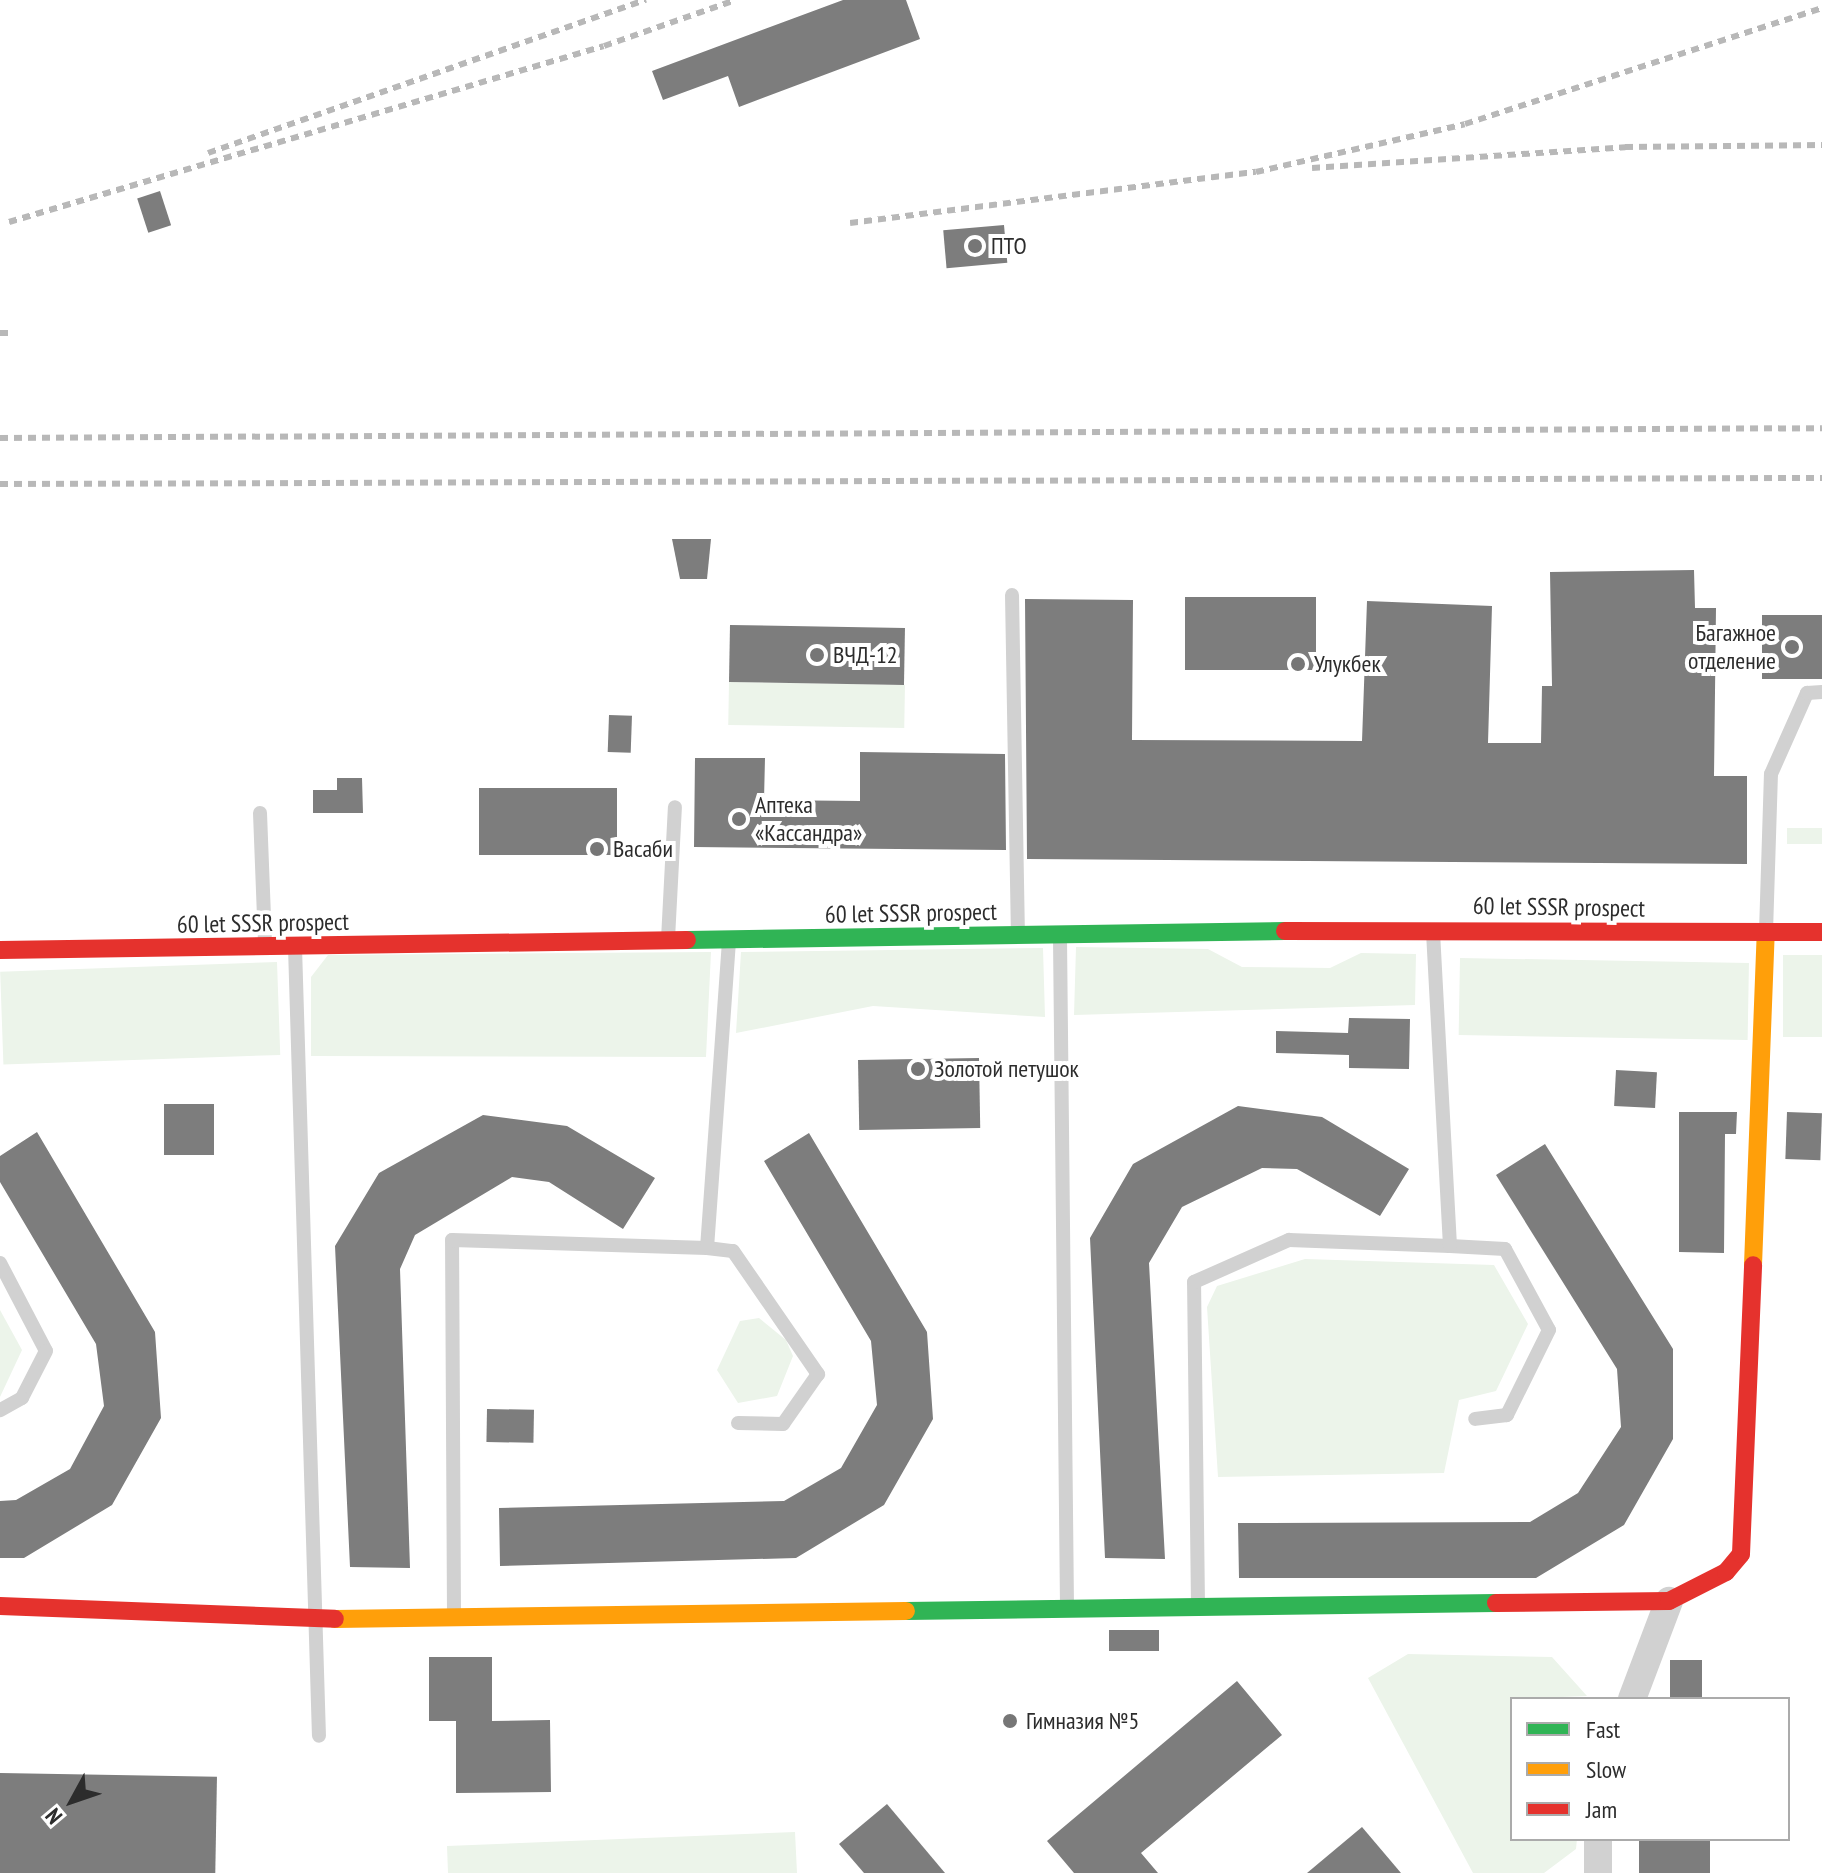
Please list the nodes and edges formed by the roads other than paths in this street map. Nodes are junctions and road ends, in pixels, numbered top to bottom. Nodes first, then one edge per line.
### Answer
1 (1012, 595) dead end
2 (1822, 692) edge
3 (675, 807) dead end
4 (260, 813) dead end
5 (1432, 929) junction
6 (1822, 932) edge
7 (1766, 933) junction
8 (1060, 935) junction
9 (1018, 936) junction
10 (729, 939) junction
11 (668, 940) junction
12 (295, 946) junction
13 (265, 948) junction
14 (0, 950) edge
15 (1450, 1246) junction
16 (707, 1248) junction
17 (0, 1263) edge
18 (0, 1410) edge
19 (1475, 1419) dead end
20 (738, 1423) dead end
21 (1669, 1601) junction
22 (0, 1606) edge
23 (1198, 1606) junction
24 (1067, 1609) junction
25 (454, 1616) junction
26 (314, 1619) junction
27 (1633, 1697) edge
28 (319, 1736) dead end
29 (1598, 1841) edge
30 (1598, 1873) edge

1 - 9 lane
2 - 7 lane
3 - 11 lane
4 - 13 lane
5 - 7 street, 60 let SSSR prospect
5 - 8 street, 60 let SSSR prospect
5 - 15 lane
6 - 7 street, 60 let SSSR prospect
7 - 21 street
8 - 9 street, 60 let SSSR prospect
8 - 24 lane
9 - 10 street, 60 let SSSR prospect
10 - 11 street, 60 let SSSR prospect
10 - 16 lane
11 - 12 street, 60 let SSSR prospect
12 - 13 street, 60 let SSSR prospect
12 - 26 lane
13 - 14 street, 60 let SSSR prospect
15 - 19 lane
15 - 23 lane
16 - 20 lane
16 - 25 lane
17 - 18 lane
21 - 23 street
21 - 27 street
22 - 26 street
23 - 24 street
24 - 25 street
25 - 26 street
26 - 28 lane
29 - 30 street

